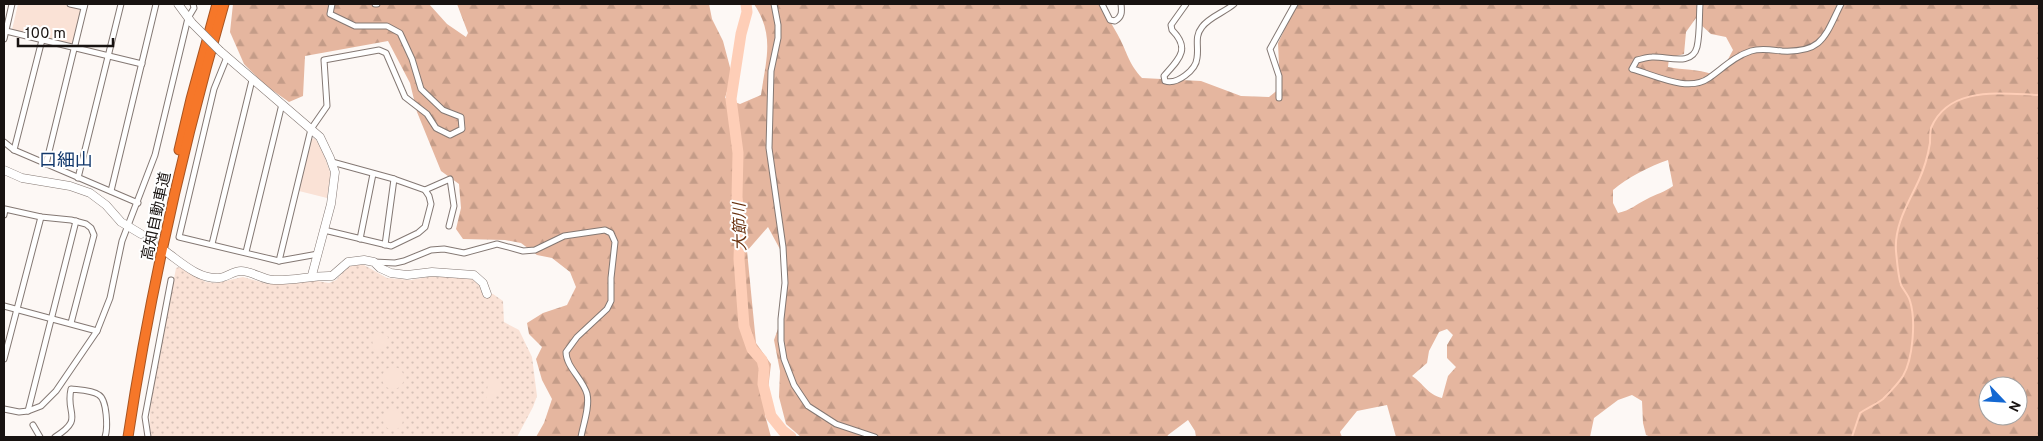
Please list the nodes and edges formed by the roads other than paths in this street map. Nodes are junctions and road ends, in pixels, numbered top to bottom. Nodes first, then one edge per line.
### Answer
1 (12, 4) edge
2 (70, 4) edge
3 (121, 4) edge
4 (156, 4) edge
5 (178, 4) edge
6 (193, 4) edge
7 (217, 4) edge
8 (224, 4) edge
9 (332, 4) edge
10 (774, 4) edge
11 (1102, 4) edge
12 (1121, 4) edge
13 (1186, 4) edge
14 (1234, 4) edge
15 (1295, 4) edge
16 (1700, 4) edge
17 (1841, 4) edge
18 (85, 6) edge
19 (190, 21) junction
20 (6, 31) junction
21 (4, 39) edge
22 (42, 40) junction
23 (74, 47) junction
24 (108, 56) junction
25 (227, 57) junction
26 (142, 64) junction
27 (252, 80) junction
28 (1279, 98) dead end
29 (282, 104) junction
30 (311, 129) junction
31 (4, 142) edge
32 (14, 150) junction
33 (332, 162) junction
34 (46, 164) junction
35 (4, 170) edge
36 (373, 174) junction
37 (78, 178) junction
38 (394, 179) junction
39 (425, 190) junction
40 (111, 191) junction
41 (138, 203) junction
42 (4, 215) edge
43 (41, 217) junction
44 (76, 221) junction
45 (449, 226) dead end
46 (129, 228) junction
47 (324, 230) junction
48 (141, 234) tunnel mouth
49 (360, 239) junction
50 (212, 244) junction
51 (385, 244) junction
52 (165, 252) tunnel mouth
53 (246, 252) junction
54 (318, 254) junction
55 (279, 261) junction
56 (374, 262) junction
57 (312, 275) junction
58 (171, 280) dead end
59 (487, 294) dead end
60 (4, 306) edge
61 (16, 310) junction
62 (51, 318) junction
63 (71, 324) junction
64 (97, 331) junction
65 (4, 359) edge
66 (4, 409) edge
67 (28, 411) junction
68 (33, 425) dead end
69 (40, 437) edge
70 (55, 437) edge
71 (105, 437) edge
72 (122, 437) edge
73 (128, 437) edge
74 (148, 437) edge
75 (581, 437) edge
76 (875, 437) edge

1 - 20 street
2 - 18 street
3 - 24 street
4 - 26 street
5 - 19 street
6 - 19 street
7 - 72 highway
8 - 73 highway, 高知自動車道
9 - 30 street
10 - 76 street
11 - 12 street
13 - 14 street
15 - 28 street
16 - 17 street
18 - 23 street
19 - 25 street, bridge
19 - 41 street
20 - 21 street
20 - 22 street
22 - 23 street
22 - 32 street
23 - 24 street
23 - 34 street
24 - 26 street
24 - 37 street
25 - 27 street
25 - 50 street
26 - 40 street
27 - 29 street
27 - 50 street
29 - 30 street
29 - 53 street
30 - 33 street
30 - 55 street
31 - 32 street
32 - 34 street
33 - 36 street
33 - 47 street
34 - 37 street
35 - 46 street
36 - 38 street
36 - 49 street
37 - 40 street
38 - 39 street
38 - 51 street
39 - 45 street
39 - 51 street
40 - 41 street
41 - 46 street
42 - 43 street
43 - 44 street
43 - 61 street
44 - 62 street
44 - 63 street
46 - 48 street
46 - 64 street
47 - 49 street
47 - 54 street
49 - 51 street
50 - 53 street
52 - 57 street
53 - 55 street
54 - 55 street
54 - 57 street
56 - 57 street
56 - 59 street
56 - 75 street
58 - 74 street
60 - 61 street
61 - 62 street
61 - 65 street
62 - 63 street
62 - 67 street
63 - 64 street
64 - 67 street
66 - 67 street
68 - 69 street
70 - 71 street

